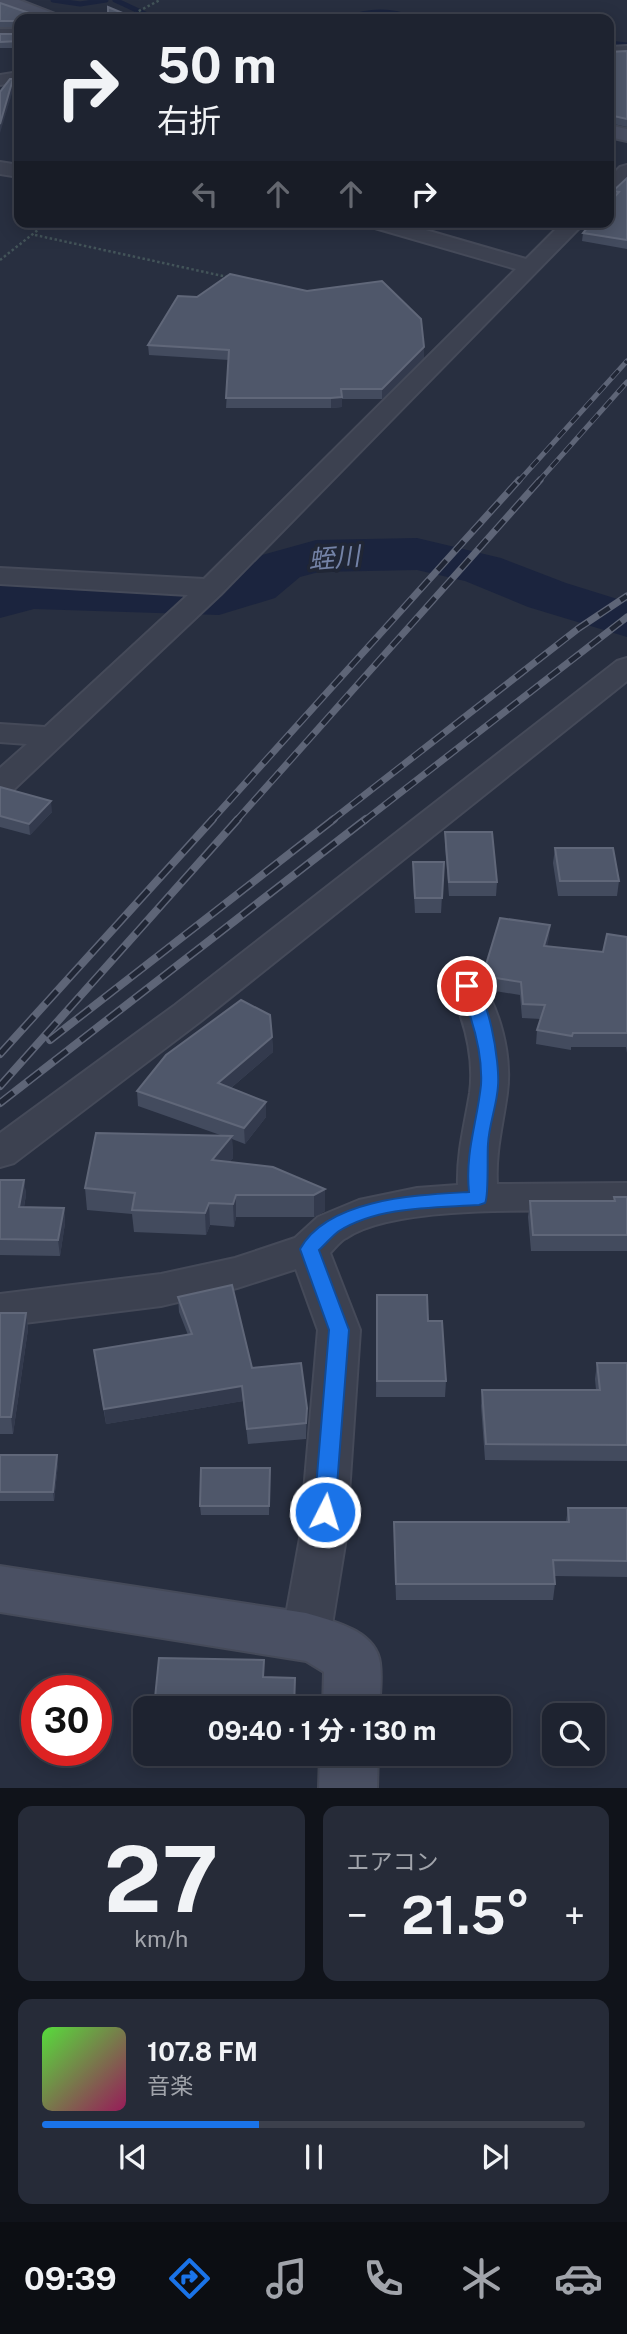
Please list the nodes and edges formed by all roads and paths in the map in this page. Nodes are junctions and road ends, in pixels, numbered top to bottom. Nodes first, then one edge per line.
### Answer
1 (2, 0) edge
2 (160, 0) edge
3 (38, 14) edge
4 (136, 14) edge
5 (627, 171) edge
6 (614, 184) edge
7 (42, 228) edge
8 (396, 228) edge
9 (569, 228) edge
10 (34, 235) junction
11 (0, 260) edge
12 (530, 267) junction
13 (239, 280) edge
14 (0, 576) edge
15 (201, 597) junction
16 (627, 667) edge
17 (0, 733) edge
18 (53, 736) junction
19 (0, 785) edge
20 (467, 986) dead end
21 (0, 1153) edge
22 (627, 1197) edge
23 (479, 1198) junction
24 (309, 1249) junction
25 (0, 1310) edge
26 (0, 1589) edge
27 (306, 1637) junction
28 (351, 1696) edge
29 (349, 1766) edge
30 (348, 1788) edge

1 - 3 street
2 - 4 path
5 - 6 street
7 - 10 path
8 - 12 street
9 - 12 street
10 - 11 path
10 - 13 path
12 - 15 street
14 - 15 street
15 - 18 street
16 - 21 street
17 - 18 street
18 - 19 street
20 - 23 street
22 - 23 street
23 - 24 street
24 - 25 street
24 - 27 street
26 - 27 street
27 - 28 street
29 - 30 street

